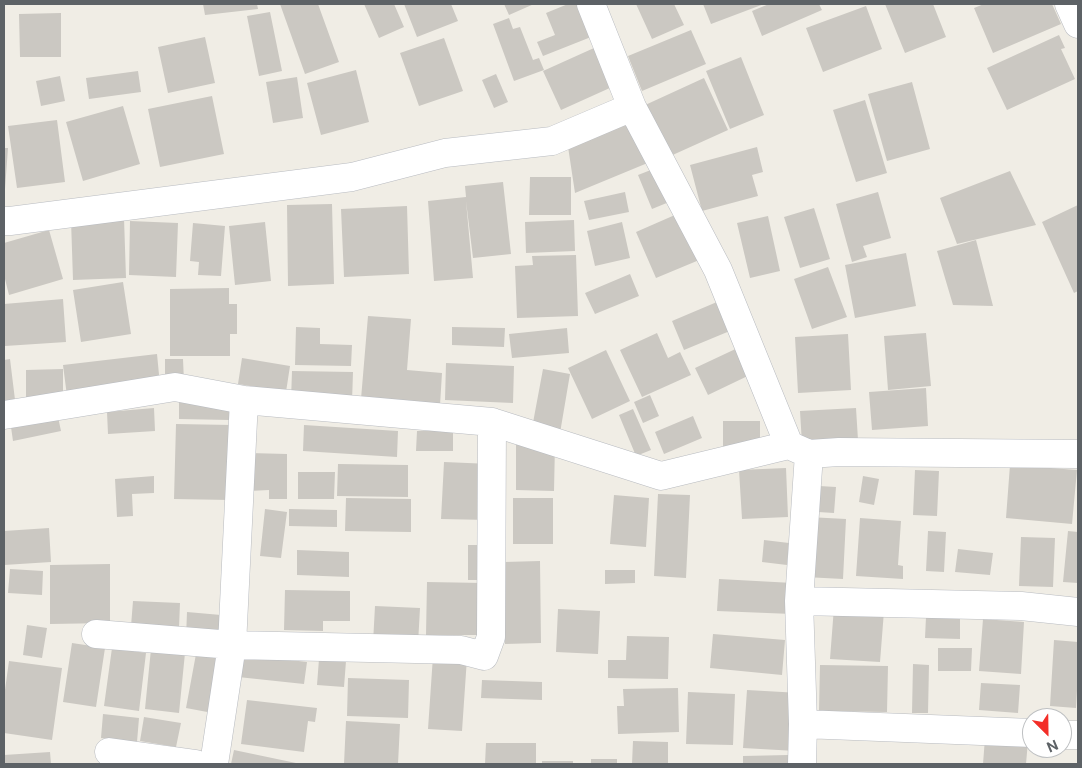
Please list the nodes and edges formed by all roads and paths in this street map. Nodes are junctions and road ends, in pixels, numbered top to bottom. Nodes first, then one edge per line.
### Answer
1 (591, 4) edge
2 (1069, 4) edge
3 (1078, 24) edge
4 (632, 107) junction
5 (4, 221) edge
6 (244, 400) junction
7 (4, 415) edge
8 (492, 422) junction
9 (799, 449) junction
10 (1078, 454) edge
11 (799, 601) junction
12 (1078, 612) edge
13 (96, 634) dead end
14 (232, 645) junction
15 (803, 724) junction
16 (1022, 733) edge
17 (109, 752) dead end
18 (196, 764) edge
19 (214, 764) edge
20 (802, 764) edge

1 - 4 street
2 - 3 street
4 - 5 street
4 - 9 street
6 - 7 street
6 - 8 street
6 - 14 street
8 - 9 street
8 - 14 street
9 - 10 street
9 - 11 street
11 - 12 street
11 - 15 street
13 - 14 street
14 - 19 street
15 - 16 street
15 - 20 street
17 - 18 street

